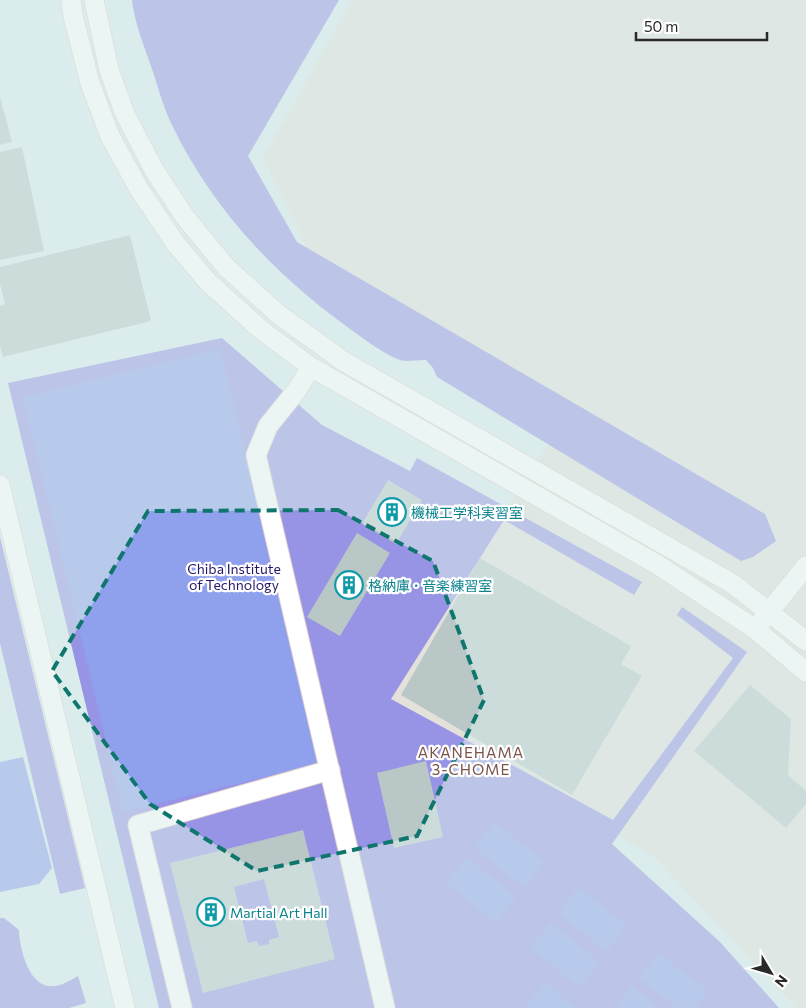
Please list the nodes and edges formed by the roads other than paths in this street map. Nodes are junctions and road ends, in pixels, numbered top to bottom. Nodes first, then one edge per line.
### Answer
1 (71, 0) edge
2 (94, 0) edge
3 (311, 368) junction
4 (0, 485) edge
5 (806, 566) edge
6 (769, 612) junction
7 (756, 629) junction
8 (806, 641) edge
9 (806, 672) edge
10 (330, 770) junction
11 (125, 1008) edge
12 (182, 1008) edge
13 (385, 1008) edge

1 - 3 street
2 - 6 street
3 - 7 street
3 - 10 street
4 - 11 street
5 - 6 street
6 - 7 street
6 - 8 street
7 - 9 street
10 - 12 street
10 - 13 street

